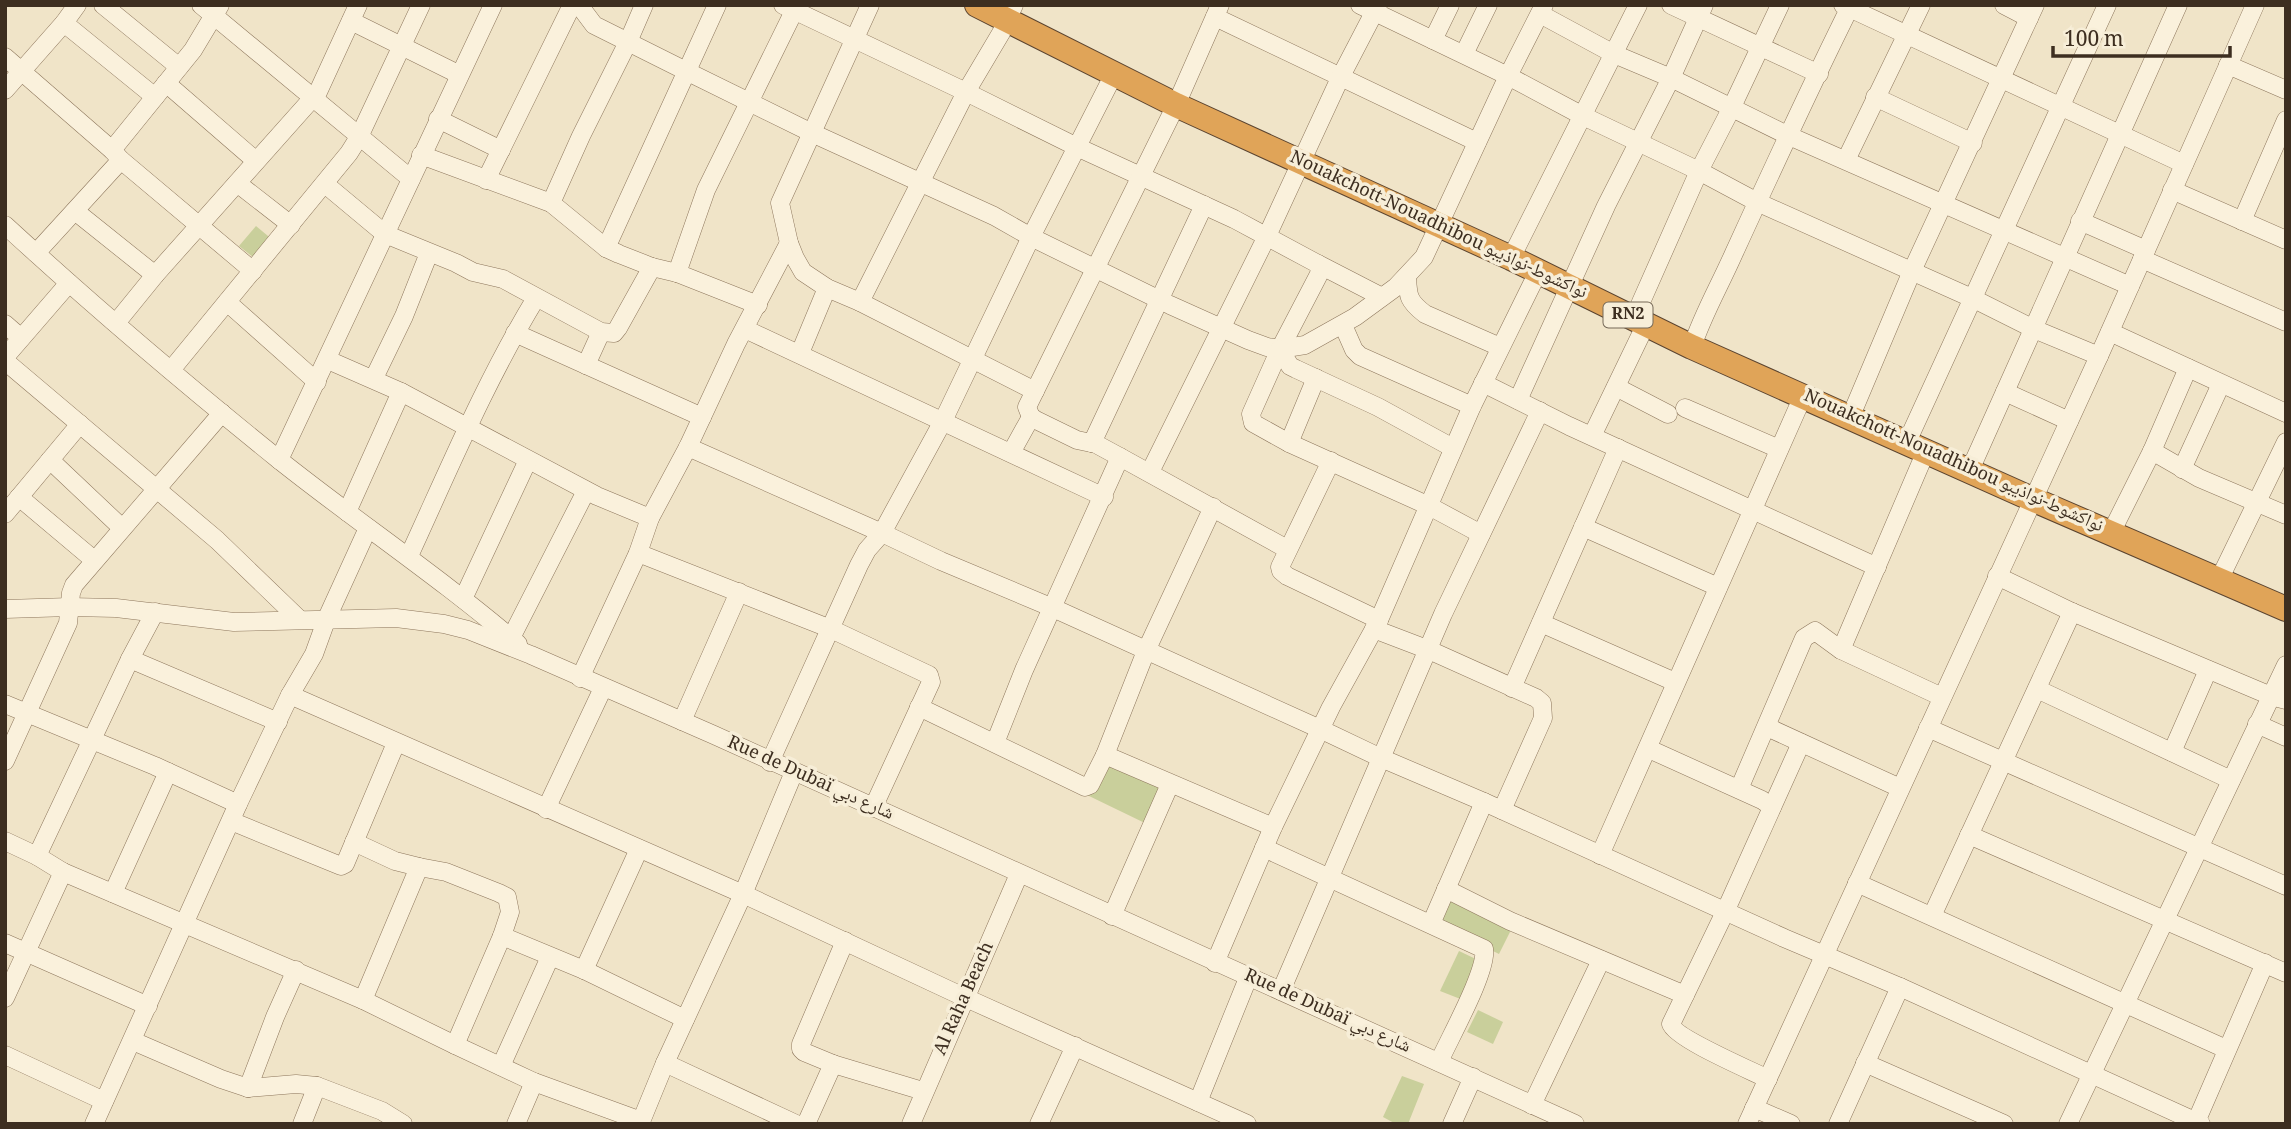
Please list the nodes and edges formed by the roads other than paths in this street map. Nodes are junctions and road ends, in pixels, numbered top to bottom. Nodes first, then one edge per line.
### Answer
1 (76, 5) edge
2 (103, 5) edge
3 (201, 5) edge
4 (421, 5) edge
5 (493, 5) edge
6 (572, 5) edge
7 (579, 5) edge
8 (644, 5) edge
9 (718, 5) edge
10 (870, 5) edge
11 (977, 5) edge
12 (1450, 5) edge
13 (1488, 5) edge
14 (1638, 5) edge
15 (1671, 5) edge
16 (1780, 5) edge
17 (1921, 5) edge
18 (2004, 5) edge
19 (2107, 5) edge
20 (2178, 5) edge
21 (2255, 5) edge
22 (1848, 6) edge
23 (791, 7) edge
24 (1371, 8) edge
25 (1542, 10) edge
26 (218, 11) edge
27 (1217, 11) edge
28 (1010, 12) edge
29 (1701, 12) edge
30 (2032, 12) edge
31 (355, 13) edge
32 (64, 23) junction
33 (1906, 34) junction
34 (854, 38) junction
35 (1433, 40) junction
36 (628, 42) junction
37 (1761, 46) junction
38 (401, 47) junction
39 (1464, 54) junction
40 (1614, 54) junction
41 (5, 57) edge
42 (2228, 65) junction
43 (179, 67) junction
44 (21, 71) junction
45 (686, 71) junction
46 (1115, 72) junction
47 (458, 74) junction
48 (1819, 74) junction
49 (1508, 76) junction
50 (1340, 78) junction
51 (1671, 78) junction
52 (2002, 79) junction
53 (5, 90) edge
54 (160, 90) junction
55 (2286, 90) edge
56 (966, 92) junction
57 (313, 97) junction
58 (1875, 97) junction
59 (750, 101) junction
60 (1176, 105) junction
61 (2062, 106) junction
62 (1731, 109) junction
63 (1583, 116) junction
64 (438, 119) junction
65 (2286, 120) edge
66 (812, 133) junction
67 (2120, 134) junction
68 (1787, 135) junction
69 (359, 137) junction
70 (1477, 142) junction
71 (1973, 143) junction
72 (1639, 144) junction
73 (1077, 147) junction
74 (501, 150) junction
75 (116, 155) junction
76 (421, 155) junction
77 (1846, 160) junction
78 (256, 161) junction
79 (1300, 161) junction
80 (2184, 164) junction
81 (1699, 171) junction
82 (1141, 175) junction
83 (411, 179) junction
84 (486, 180) junction
85 (237, 183) junction
86 (921, 183) junction
87 (324, 184) junction
88 (2172, 190) junction
89 (1757, 202) junction
90 (551, 203) junction
91 (1944, 204) junction
92 (1204, 205) junction
93 (75, 211) junction
94 (2080, 221) junction
95 (2242, 221) junction
96 (5, 225) edge
97 (199, 225) junction
98 (291, 225) junction
99 (1440, 225) junction
100 (2005, 231) junction
101 (385, 234) junction
102 (1267, 236) junction
103 (1031, 237) junction
104 (2286, 240) edge
105 (789, 243) junction
106 (606, 248) junction
107 (36, 253) junction
108 (429, 253) junction
109 (2144, 255) junction
110 (2066, 256) junction
111 (1511, 258) junction
112 (1318, 264) junction
113 (652, 267) junction
114 (1096, 268) junction
115 (253, 271) junction
116 (1912, 271) junction
117 (1538, 272) junction
118 (677, 273) junction
119 (155, 275) junction
120 (1407, 276) junction
121 (69, 283) junction
122 (2130, 286) junction
123 (1570, 287) junction
124 (827, 288) junction
125 (1382, 297) junction
126 (536, 298) junction
127 (1158, 299) junction
128 (1973, 299) junction
129 (228, 302) junction
130 (860, 302) junction
131 (758, 305) junction
132 (1640, 321) junction
133 (117, 323) junction
134 (2286, 323) edge
135 (5, 324) edge
136 (1343, 325) junction
137 (745, 328) junction
138 (1222, 328) junction
139 (2034, 329) junction
140 (601, 332) junction
141 (2110, 332) junction
142 (515, 333) junction
143 (21, 338) junction
144 (1692, 346) junction
145 (1500, 348) junction
146 (1280, 349) junction
147 (800, 353) junction
148 (2099, 356) junction
149 (5, 359) edge
150 (328, 360) junction
151 (972, 361) junction
152 (586, 365) junction
153 (2188, 368) junction
154 (171, 370) junction
155 (374, 378) junction
156 (1316, 378) junction
157 (317, 382) junction
158 (1483, 383) junction
159 (2221, 384) junction
160 (1616, 387) junction
161 (1035, 391) junction
162 (401, 392) junction
163 (2005, 392) junction
164 (1803, 396) junction
165 (1518, 400) junction
166 (1472, 406) junction
167 (1540, 411) junction
168 (222, 413) junction
169 (2286, 413) edge
170 (702, 417) junction
171 (1031, 417) junction
172 (1850, 418) junction
173 (943, 421) junction
174 (2069, 421) junction
175 (80, 424) junction
176 (467, 429) junction
177 (1592, 436) junction
178 (2286, 442) edge
179 (1092, 443) junction
180 (1289, 443) junction
181 (1917, 446) junction
182 (688, 447) junction
183 (1453, 448) junction
184 (1618, 448) junction
185 (1779, 449) junction
186 (2152, 452) junction
187 (1011, 453) junction
188 (1120, 457) junction
189 (50, 460) junction
190 (279, 460) junction
191 (528, 460) junction
192 (1331, 461) junction
193 (1970, 470) junction
194 (2182, 470) junction
195 (1150, 472) junction
196 (157, 489) junction
197 (586, 491) junction
198 (19, 497) junction
199 (1104, 497) junction
200 (2032, 499) junction
201 (2256, 503) junction
202 (1429, 506) junction
203 (1213, 507) junction
204 (1752, 509) junction
205 (347, 512) junction
206 (5, 514) edge
207 (2286, 515) edge
208 (650, 518) junction
209 (368, 527) junction
210 (1583, 527) junction
211 (122, 528) junction
212 (882, 533) junction
213 (2111, 533) junction
214 (1481, 534) junction
215 (1287, 549) junction
216 (638, 553) junction
217 (409, 556) junction
218 (94, 560) junction
219 (1877, 567) junction
220 (1997, 576) junction
221 (2219, 580) junction
222 (1718, 587) junction
223 (738, 592) junction
224 (463, 599) junction
225 (69, 607) junction
226 (1053, 608) junction
227 (5, 609) edge
228 (2286, 609) edge
229 (155, 612) junction
230 (2072, 612) junction
231 (327, 618) junction
232 (299, 619) junction
233 (1541, 623) junction
234 (1376, 624) junction
235 (831, 629) junction
236 (511, 638) junction
237 (1429, 650) junction
238 (1840, 650) junction
239 (1146, 651) junction
240 (531, 655) junction
241 (130, 659) junction
242 (2286, 665) edge
243 (2208, 670) junction
244 (580, 678) junction
245 (1675, 682) junction
246 (603, 688) junction
247 (1512, 688) junction
248 (2037, 689) junction
249 (290, 695) junction
250 (1942, 697) junction
251 (2278, 698) edge
252 (5, 704) edge
253 (919, 707) junction
254 (26, 713) junction
255 (681, 721) junction
256 (278, 722) junction
257 (2258, 724) junction
258 (1767, 727) junction
259 (1928, 728) junction
260 (1320, 729) junction
261 (2286, 737) edge
262 (92, 739) junction
263 (396, 743) junction
264 (995, 743) junction
265 (1801, 743) junction
266 (1648, 749) junction
267 (2172, 752) junction
268 (1105, 755) junction
269 (1381, 758) junction
270 (5, 761) edge
271 (2003, 761) junction
272 (770, 762) junction
273 (168, 772) junction
274 (794, 772) junction
275 (2231, 780) junction
276 (1170, 784) junction
277 (1900, 788) junction
278 (1740, 789) junction
279 (1484, 802) junction
280 (1772, 807) junction
281 (873, 808) junction
282 (546, 809) junction
283 (1502, 810) junction
284 (234, 813) junction
285 (1273, 827) junction
286 (1969, 835) junction
287 (5, 841) edge
288 (354, 842) junction
289 (1264, 848) junction
290 (2199, 848) junction
291 (639, 849) junction
292 (1600, 855) junction
293 (37, 856) junction
294 (419, 867) junction
295 (63, 872) junction
296 (1019, 874) junction
297 (1329, 879) junction
298 (1857, 883) junction
299 (2286, 886) edge
300 (1446, 889) junction
301 (113, 893) junction
302 (743, 894) junction
303 (1725, 912) junction
304 (1112, 916) junction
305 (1932, 916) junction
306 (2165, 920) junction
307 (186, 924) junction
308 (1431, 924) junction
309 (502, 936) junction
310 (845, 941) junction
311 (5, 943) edge
312 (25, 952) junction
313 (1825, 954) junction
314 (550, 957) junction
315 (1601, 960) junction
316 (1215, 963) junction
317 (2265, 963) junction
318 (584, 970) junction
319 (296, 971) junction
320 (2286, 973) edge
321 (1248, 978) junction
322 (1899, 987) junction
323 (1281, 991) junction
324 (1685, 995) junction
325 (5, 998) edge
326 (966, 998) junction
327 (363, 1000) junction
328 (2125, 1004) junction
329 (148, 1006) junction
330 (685, 1019) junction
331 (133, 1041) junction
332 (454, 1045) junction
333 (1075, 1046) junction
334 (2226, 1049) junction
335 (5, 1055) edge
336 (1439, 1062) junction
337 (665, 1063) junction
338 (1865, 1063) junction
339 (833, 1064) junction
340 (501, 1066) junction
341 (2092, 1073) junction
342 (1473, 1077) junction
343 (1768, 1079) junction
344 (534, 1082) junction
345 (317, 1086) junction
346 (248, 1088) junction
347 (923, 1091) junction
348 (104, 1101) junction
349 (1198, 1102) junction
350 (1532, 1105) junction
351 (1751, 1116) edge
352 (640, 1123) edge
353 (912, 1123) edge
354 (1574, 1123) edge
355 (2199, 1123) edge
356 (94, 1124) edge
357 (302, 1124) edge
358 (403, 1124) edge
359 (516, 1124) edge
360 (796, 1124) edge
361 (806, 1124) edge
362 (1039, 1124) edge
363 (1247, 1124) edge
364 (1452, 1124) edge
365 (1791, 1124) edge
366 (1838, 1124) edge
367 (2004, 1124) edge
368 (2068, 1124) edge

1 - 32 street
2 - 43 street
3 - 26 street
4 - 38 street
5 - 47 street
6 - 74 street
7 - 36 street
8 - 36 street
9 - 45 street
10 - 34 street
11 - 28 highway, Nouakchott-Nouadhibou نواكشوط-نواذيبو / RN2
12 - 35 street
13 - 39 street
14 - 40 street
15 - 29 street
16 - 37 street
17 - 33 street
18 - 30 street
19 - 61 street
20 - 67 street
21 - 42 street
22 - 33 street
22 - 48 street
23 - 34 street
23 - 59 street
24 - 35 street
24 - 50 street
25 - 40 street
25 - 49 street
26 - 43 street
26 - 57 street
27 - 50 street
27 - 60 street
28 - 46 highway, Nouakchott-Nouadhibou نواكشوط-نواذيبو / RN2
28 - 56 street
29 - 37 street
29 - 51 street
30 - 52 street
31 - 38 street
31 - 57 street
32 - 44 street
32 - 54 street
33 - 52 street
33 - 58 street
34 - 56 street
34 - 66 street
35 - 39 street
36 - 45 street
36 - 90 street
37 - 48 street
37 - 62 street
38 - 47 street
38 - 69 street
39 - 49 street
40 - 51 street
40 - 63 street
41 - 44 street
42 - 55 street
42 - 80 street
43 - 54 street
44 - 53 street
44 - 75 street
45 - 59 street
45 - 106 street
46 - 60 highway, Nouakchott-Nouadhibou نواكشوط-نواذيبو / RN2
46 - 73 street
47 - 64 street
48 - 68 street
49 - 63 street
49 - 70 street
50 - 70 street
50 - 79 street
51 - 62 street
51 - 72 street
52 - 61 street
52 - 71 street
54 - 75 street
54 - 78 street
56 - 73 street
56 - 86 street
57 - 69 street
57 - 78 street
58 - 71 street
58 - 77 street
59 - 66 street
59 - 118 street
60 - 79 highway, Nouakchott-Nouadhibou نواكشوط-نواذيبو / RN2
60 - 82 street
61 - 67 street
61 - 100 street
62 - 68 street
62 - 81 street
63 - 72 street
63 - 111 street
64 - 74 street
64 - 76 street
65 - 95 street
66 - 86 street
66 - 105 street
67 - 80 street
67 - 94 street
68 - 77 street
68 - 89 street
69 - 83 street
69 - 87 street
70 - 99 street
71 - 91 street
72 - 81 street
72 - 123 street
73 - 82 street
73 - 103 street
74 - 84 street
75 - 93 street
75 - 97 street
76 - 83 street
76 - 84 street
77 - 91 street
78 - 85 street
79 - 99 highway, Nouakchott-Nouadhibou نواكشوط-نواذيبو / RN2
79 - 102 street
80 - 88 street
81 - 89 street
81 - 132 street
82 - 92 street
82 - 114 street
83 - 101 street
84 - 90 street
85 - 97 street
85 - 98 street
86 - 103 street
86 - 130 street
87 - 98 street
87 - 101 street
88 - 95 street
88 - 109 street
89 - 116 street
89 - 144 street
90 - 106 street
91 - 100 street
91 - 116 street
92 - 102 street
92 - 127 street
93 - 107 street
93 - 119 street
94 - 109 street
94 - 110 street
95 - 104 street
96 - 107 street
97 - 115 street
97 - 119 street
98 - 115 street
99 - 111 highway, Nouakchott-Nouadhibou نواكشوط-نواذيبو / RN2
99 - 120 street
100 - 110 street
100 - 128 street
101 - 108 street
101 - 150 street
102 - 112 street
102 - 138 street
103 - 114 street
103 - 151 street
105 - 124 street
105 - 131 street
106 - 113 street
107 - 121 street
108 - 126 street
108 - 155 street
109 - 122 street
109 - 134 street
110 - 122 street
110 - 139 street
111 - 117 highway, Nouakchott-Nouadhibou نواكشوط-نواذيبو / RN2
112 - 125 street
112 - 146 street
113 - 118 street
113 - 140 street
114 - 127 street
114 - 161 street
115 - 129 street
116 - 128 street
116 - 172 street
117 - 123 highway, Nouakchott-Nouadhibou نواكشوط-نواذيبو / RN2
117 - 145 street
118 - 131 street
119 - 133 street
120 - 125 street
120 - 145 street
121 - 133 street
121 - 143 street
122 - 141 street
123 - 132 highway, Nouakchott-Nouadhibou نواكشوط-نواذيبو / RN2
123 - 165 street
124 - 130 street
124 - 147 street
125 - 136 street
126 - 140 street
126 - 142 street
127 - 138 street
127 - 179 street
128 - 139 street
128 - 181 street
129 - 154 street
129 - 157 street
130 - 151 street
131 - 137 street
132 - 144 highway, Nouakchott-Nouadhibou نواكشوط-نواذيبو / RN2
132 - 160 street
133 - 154 street
135 - 143 street
136 - 146 street
136 - 166 street
137 - 147 street
137 - 170 street
138 - 146 street
138 - 195 street
139 - 148 street
139 - 163 street
140 - 152 street
141 - 148 street
141 - 153 street
142 - 152 street
142 - 176 street
143 - 149 street
144 - 164 highway, Nouakchott-Nouadhibou نواكشوط-نواذيبو / RN2
145 - 158 street
146 - 156 street
146 - 180 street
147 - 173 street
148 - 174 street
149 - 175 street
150 - 155 street
150 - 157 street
151 - 161 street
151 - 173 street
152 - 170 street
153 - 159 street
153 - 186 street
154 - 168 street
155 - 162 street
156 - 180 street
156 - 183 street
157 - 190 street
158 - 165 street
158 - 166 street
159 - 169 street
159 - 194 street
160 - 177 street
160 - 185 street
161 - 171 street
162 - 176 street
162 - 205 street
163 - 174 street
163 - 193 street
164 - 172 highway, Nouakchott-Nouadhibou نواكشوط-نواذيبو / RN2
164 - 185 street
165 - 167 street
166 - 183 street
167 - 177 street
167 - 214 street
168 - 190 street
168 - 196 street
170 - 182 street
171 - 179 street
171 - 187 street
172 - 181 highway, Nouakchott-Nouadhibou نواكشوط-نواذيبو / RN2
173 - 187 street
173 - 212 street
174 - 200 street
175 - 189 street
175 - 196 street
176 - 191 street
176 - 217 street
177 - 184 street
178 - 201 street
179 - 188 street
180 - 192 street
181 - 193 highway, Nouakchott-Nouadhibou نواكشوط-نواذيبو / RN2
181 - 219 street
182 - 208 street
182 - 212 street
183 - 202 street
184 - 204 street
184 - 210 street
185 - 204 street
186 - 194 street
186 - 213 street
187 - 199 street
188 - 195 street
188 - 199 street
189 - 198 street
189 - 211 street
190 - 205 street
191 - 197 street
191 - 224 street
192 - 202 street
192 - 215 street
193 - 200 highway, Nouakchott-Nouadhibou نواكشوط-نواذيبو / RN2
194 - 201 street
195 - 203 street
196 - 211 street
196 - 232 street
197 - 208 street
197 - 236 street
198 - 206 street
198 - 218 street
199 - 226 street
200 - 213 highway, Nouakchott-Nouadhibou نواكشوط-نواذيبو / RN2
200 - 220 street
201 - 207 street
201 - 221 street
202 - 214 street
202 - 234 street
203 - 215 street
203 - 239 street
204 - 219 street
204 - 222 street
205 - 209 street
208 - 216 street
209 - 217 street
209 - 231 street
210 - 222 street
210 - 233 street
211 - 218 street
212 - 226 street
212 - 235 street
213 - 221 highway, Nouakchott-Nouadhibou نواكشوط-نواذيبو / RN2
214 - 237 street
215 - 234 street
216 - 223 street
216 - 244 street
217 - 224 street
218 - 225 street
219 - 238 street
220 - 230 street
220 - 250 street
221 - 228 highway, Nouakchott-Nouadhibou نواكشوط-نواذيبو / RN2
222 - 245 street
223 - 235 street
223 - 255 street
224 - 236 street
225 - 227 street, Rue de Dubaï شارع دبي
225 - 229 street, Rue de Dubaï شارع دبي
225 - 254 street
226 - 239 street
226 - 264 street
229 - 232 street, Rue de Dubaï شارع دبي
229 - 241 street
230 - 243 street
230 - 248 street
231 - 232 street, Rue de Dubaï شارع دبي
231 - 240 street, Rue de Dubaï شارع دبي
231 - 249 street
233 - 245 street
233 - 247 street
234 - 237 street
234 - 260 street
235 - 253 street
235 - 272 street
236 - 240 street
237 - 247 street
237 - 269 street
238 - 250 street
238 - 258 street
239 - 260 street
239 - 268 street
240 - 244 street, Rue de Dubaï شارع دبي
241 - 256 street
241 - 262 street
242 - 251 street
243 - 251 street
243 - 267 street
244 - 246 street, Rue de Dubaï شارع دبي
245 - 266 street
246 - 255 street, Rue de Dubaï شارع دبي
246 - 282 street
247 - 283 street
248 - 267 street
248 - 271 street
249 - 256 street
249 - 263 street
250 - 259 street
251 - 257 street
252 - 254 street
253 - 264 street
253 - 281 street
254 - 262 street
254 - 270 street
255 - 272 street, Rue de Dubaï شارع دبي
256 - 284 street
257 - 261 street
257 - 275 street
258 - 265 street
258 - 278 street
259 - 271 street
259 - 277 street
260 - 269 street
260 - 285 street
262 - 273 street
262 - 293 street
263 - 282 street
263 - 288 street
264 - 268 street
265 - 277 street
265 - 280 street
266 - 278 street
266 - 292 street
267 - 275 street
268 - 276 street
269 - 279 street
269 - 297 street
271 - 286 street
271 - 290 street
272 - 274 street, Rue de Dubaï شارع دبي
273 - 284 street
273 - 301 street
274 - 281 street, Rue de Dubaï شارع دبي
274 - 302 street
275 - 290 street
276 - 285 street
276 - 304 street
277 - 298 street
278 - 280 street
279 - 283 street
279 - 300 street
280 - 303 street
281 - 296 street, Rue de Dubaï شارع دبي
282 - 291 street
283 - 292 street
284 - 288 street
284 - 307 street
285 - 289 street
286 - 305 street
286 - 306 street
287 - 293 street
288 - 294 street
289 - 297 street
289 - 316 street
290 - 299 street
290 - 306 street
291 - 302 street
291 - 318 street
292 - 303 street
293 - 295 street
294 - 309 street
294 - 327 street
295 - 301 street
295 - 312 street
296 - 304 street, Rue de Dubaï شارع دبي
296 - 326 street, Al Raha Beach
297 - 308 street
297 - 323 street
298 - 305 street
298 - 313 street
300 - 308 street
300 - 315 street
301 - 307 street
302 - 310 street
302 - 330 street
303 - 313 street
303 - 324 street
304 - 316 street, Rue de Dubaï شارع دبي
305 - 328 street
306 - 317 street
306 - 328 street
307 - 319 street
307 - 329 street
308 - 336 street
309 - 314 street
309 - 332 street
310 - 326 street
310 - 339 street
311 - 312 street
312 - 325 street
312 - 329 street
313 - 322 street
313 - 343 street
314 - 318 street
314 - 340 street
315 - 324 street
315 - 350 street
316 - 321 street, Rue de Dubaï شارع دبي
317 - 320 street
317 - 334 street
318 - 330 street
319 - 327 street
319 - 346 street
321 - 323 street, Rue de Dubaï شارع دبي
321 - 349 street
322 - 338 street
322 - 341 street
323 - 336 street, Rue de Dubaï شارع دبي
324 - 343 street
326 - 333 street
326 - 347 street, Al Raha Beach
327 - 332 street
328 - 334 street
328 - 341 street
329 - 331 street
330 - 337 street
331 - 346 street
331 - 348 street
332 - 340 street
333 - 349 street
333 - 362 street
334 - 355 street
335 - 348 street
336 - 342 street, Rue de Dubaï شارع دبي
337 - 352 street
337 - 360 street
338 - 366 street
338 - 367 street
339 - 347 street
339 - 361 street
340 - 344 street
341 - 355 street
341 - 368 street
342 - 350 street, Rue de Dubaï شارع دبي
342 - 364 street
343 - 351 street
344 - 352 street
344 - 359 street
345 - 346 street
345 - 357 street
345 - 358 street
347 - 353 street, Al Raha Beach
348 - 356 street
349 - 363 street
350 - 354 street, Rue de Dubaï شارع دبي
351 - 365 street

